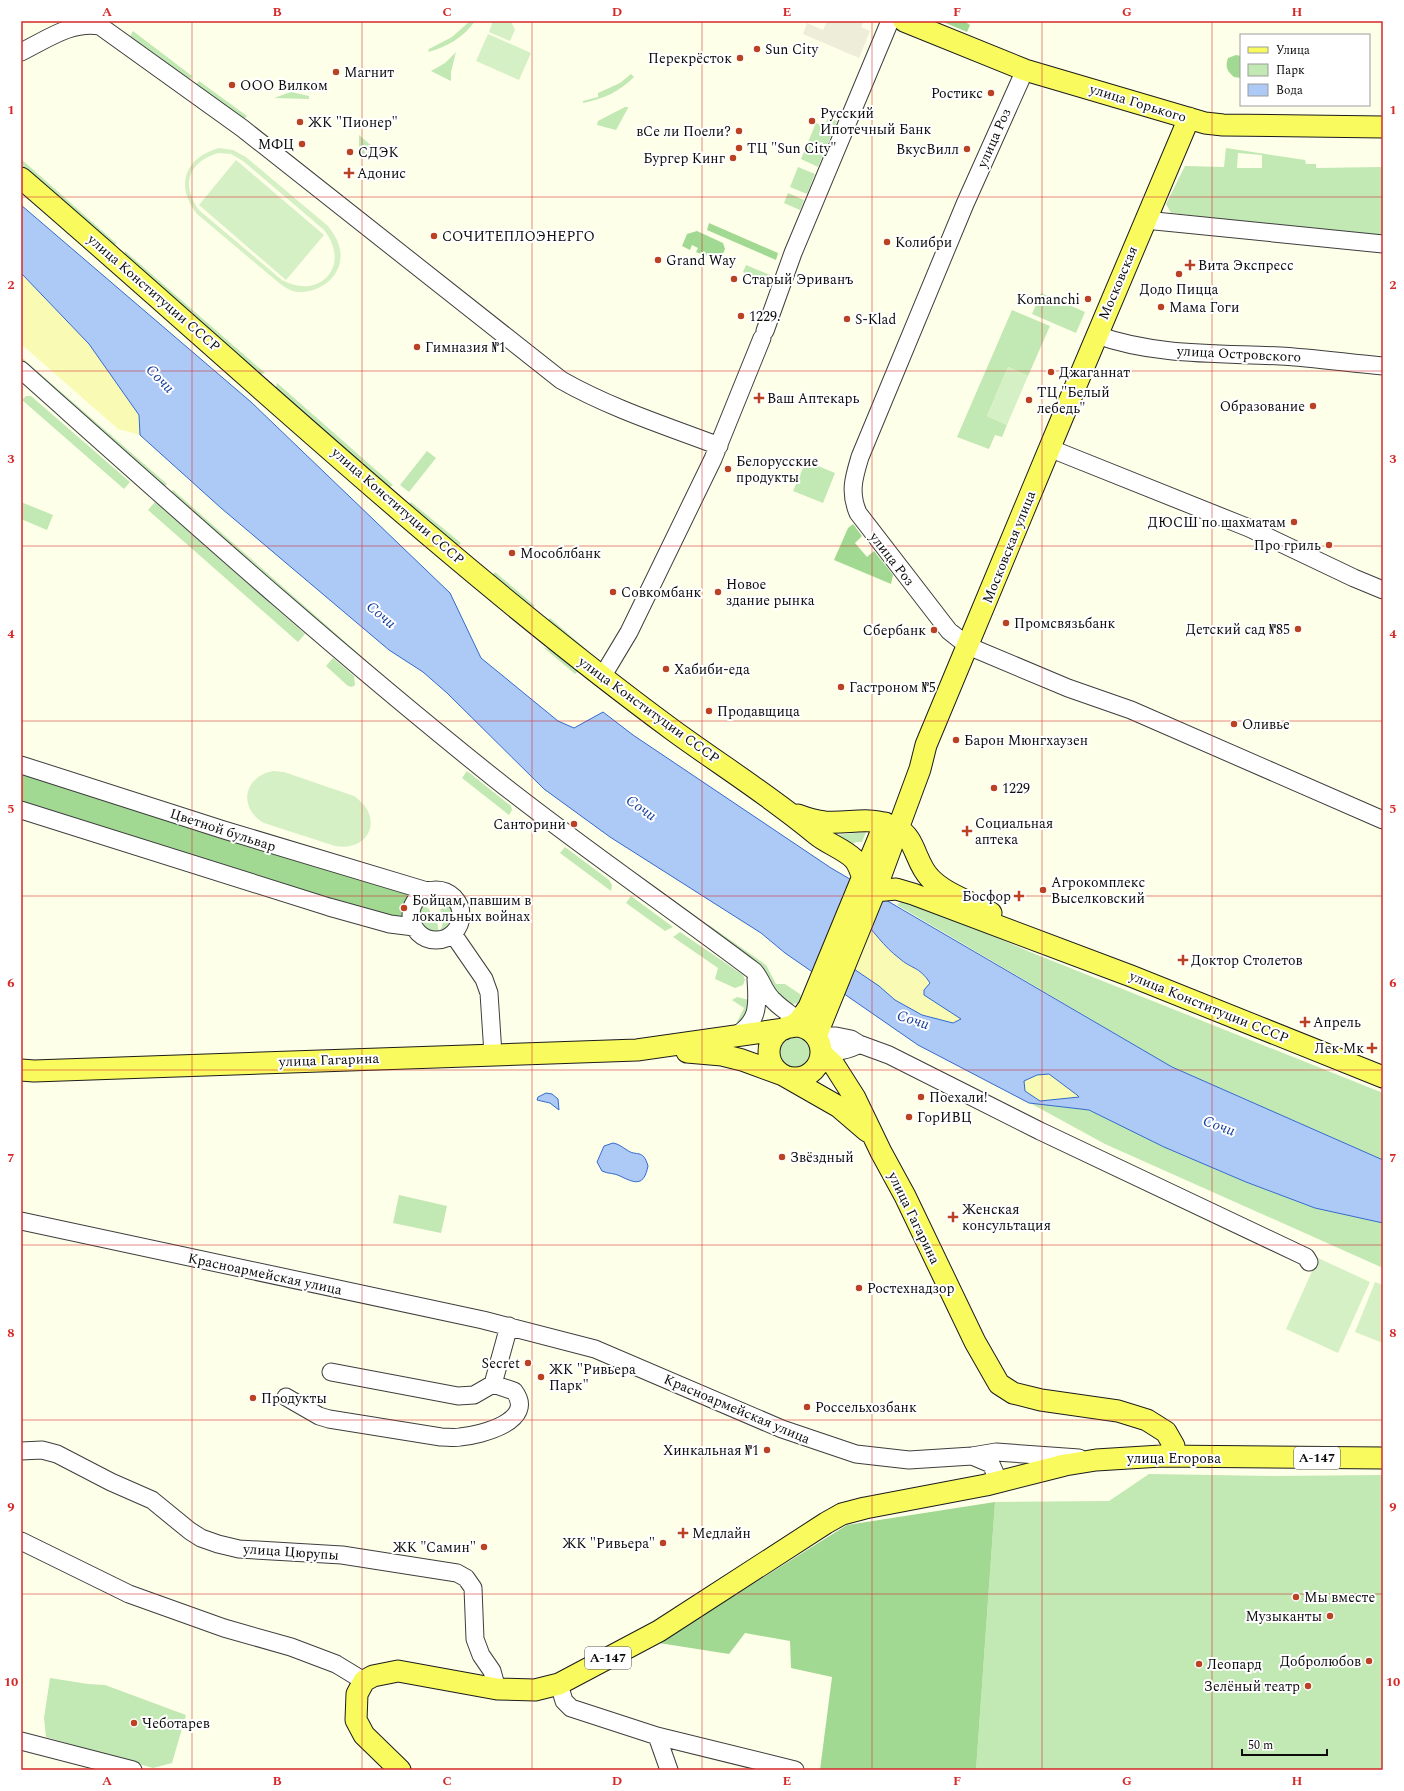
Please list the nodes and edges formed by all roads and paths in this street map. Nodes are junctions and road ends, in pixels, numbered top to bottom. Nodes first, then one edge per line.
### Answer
1 (890, 21) edge
2 (904, 21) edge
3 (21, 52) edge
4 (1025, 70) junction
5 (1188, 118) junction
6 (1383, 127) edge
7 (21, 178) edge
8 (1145, 220) junction
9 (1383, 244) edge
10 (1097, 334) junction
11 (1383, 366) edge
12 (21, 370) edge
13 (719, 446) junction
14 (1049, 448) junction
15 (1383, 590) edge
16 (968, 646) junction
17 (602, 677) junction
18 (21, 765) edge
19 (21, 810) edge
20 (792, 813) junction
21 (1383, 820) edge
22 (892, 826) junction
23 (866, 885) junction
24 (427, 891) junction
25 (414, 927) junction
26 (453, 934) junction
27 (1034, 938) junction
28 (756, 973) junction
29 (817, 999) junction
30 (781, 1007) junction
31 (795, 1034) junction
32 (733, 1037) junction
33 (637, 1050) junction
34 (493, 1054) junction
35 (21, 1070) edge
36 (783, 1075) junction
37 (1383, 1077) edge
38 (874, 1137) junction
39 (21, 1221) edge
40 (1309, 1262) dead end
41 (508, 1326) junction
42 (331, 1372) dead end
43 (493, 1384) junction
44 (286, 1397) dead end
45 (21, 1451) edge
46 (972, 1456) junction
47 (1174, 1456) junction
48 (1383, 1458) edge
49 (1096, 1460) junction
50 (992, 1483) junction
51 (21, 1541) edge
52 (364, 1681) junction
53 (559, 1684) junction
54 (497, 1689) junction
55 (657, 1736) junction
56 (21, 1741) edge
57 (133, 1770) edge
58 (400, 1770) edge
59 (669, 1770) edge
60 (795, 1770) edge

1 - 13 street
2 - 4 main road, улица Горького
3 - 13 street
4 - 5 main road, улица Горького
4 - 16 street, улица Роз
5 - 6 main road, улица Горького
5 - 8 main road, Московская
7 - 17 main road, улица Конституции СССР
8 - 9 street
8 - 10 main road, Московская
10 - 11 street, улица Островского
10 - 14 main road, Московская
12 - 28 street
13 - 17 street
14 - 15 street
14 - 16 main road, Московская улица
16 - 21 street, улица Роз
16 - 22 main road, Московская улица
17 - 20 main road, улица Конституции СССР
18 - 24 street, Цветной бульвар
19 - 25 street
20 - 22 main road
20 - 23 main road
22 - 23 main road, Московская улица
22 - 27 main road
23 - 27 main road
23 - 29 main road, Московская улица
24 - 25 street
24 - 26 street
25 - 26 street
26 - 34 street
27 - 37 main road, улица Конституции СССР
28 - 30 street
28 - 31 street
28 - 32 street
29 - 30 street
29 - 31 main road, Московская улица
30 - 31 street
31 - 32 main road
31 - 36 main road
31 - 36 main road
31 - 38 main road, улица Гагарина
31 - 40 street
32 - 33 main road
33 - 34 main road, улица Гагарина
33 - 36 main road
34 - 35 main road, улица Гагарина
36 - 38 main road
38 - 47 main road, улица Гагарина
39 - 41 street, Красноармейская улица
41 - 43 street
41 - 46 street, Красноармейская улица
42 - 43 street
43 - 44 street
45 - 54 street, улица Цюрупы
46 - 49 street, А-147
46 - 50 street
47 - 48 main road, улица Егорова / А-147
47 - 49 main road, улица Егорова / А-147
49 - 50 main road, А-147
50 - 53 main road, А-147
51 - 52 street
52 - 54 main road, А-147
52 - 58 main road
53 - 54 main road, А-147
53 - 55 street
55 - 59 street
55 - 60 street
56 - 57 street

